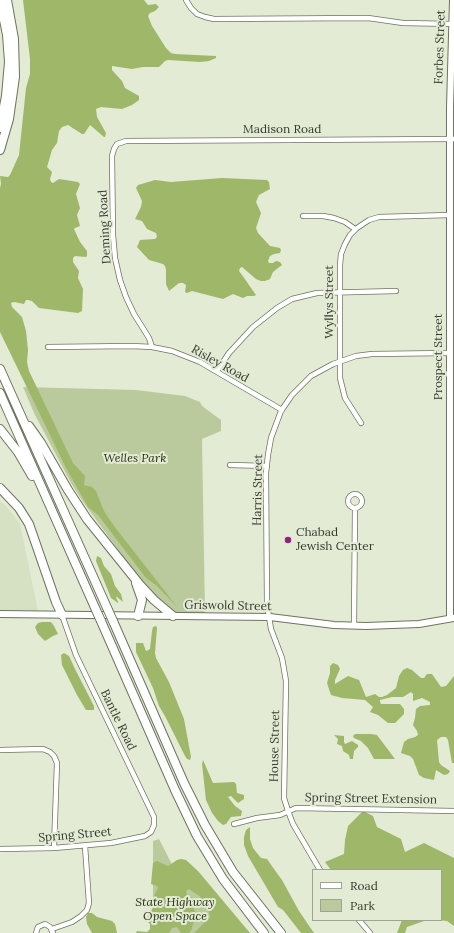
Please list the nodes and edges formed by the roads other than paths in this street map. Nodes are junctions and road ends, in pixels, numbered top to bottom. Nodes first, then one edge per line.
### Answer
1 (0, 0) edge
2 (7, 0) edge
3 (186, 0) edge
4 (453, 0) edge
5 (453, 24) edge
6 (450, 95) joint
7 (0, 128) edge
8 (452, 139) edge
9 (115, 146) joint
10 (0, 150) edge
11 (450, 215) junction
12 (303, 216) dead end
13 (356, 229) junction
14 (396, 291) dead end
15 (340, 292) junction
16 (452, 326) edge
17 (48, 347) dead end
18 (152, 347) junction
19 (450, 353) junction
20 (340, 360) junction
21 (0, 368) edge
22 (216, 371) junction
23 (0, 393) edge
24 (452, 403) edge
25 (282, 410) junction
26 (23, 420) junction
27 (361, 423) dead end
28 (0, 428) edge
29 (230, 465) dead end
30 (267, 466) junction
31 (0, 488) edge
32 (48, 502) junction
33 (355, 508) dead end
34 (133, 577) junction
35 (0, 614) edge
36 (62, 615) junction
37 (138, 616) junction
38 (173, 616) junction
39 (269, 617) junction
40 (452, 618) edge
41 (354, 626) junction
42 (0, 750) edge
43 (288, 811) junction
44 (454, 811) edge
45 (234, 824) dead end
46 (151, 832) joint
47 (85, 846) junction
48 (54, 848) junction
49 (0, 849) edge
50 (319, 869) edge
51 (360, 921) edge
52 (52, 931) edge
53 (36, 933) edge
54 (264, 933) edge
55 (281, 933) edge
56 (370, 933) edge

1 - 7 highway
2 - 10 highway
3 - 5 street
4 - 5 main road, Forbes Street
5 - 6 main road, Forbes Street
6 - 8 main road, Prospect Street
8 - 9 street, Madison Road
8 - 11 main road, Prospect Street
9 - 18 street, Deming Road
11 - 13 street, Wyllys Street
11 - 16 main road, Prospect Street
12 - 13 street
13 - 15 street, Wyllys Street
14 - 15 street
15 - 20 street, Wyllys Street
15 - 22 street
16 - 19 main road, Prospect Street
17 - 18 street, Risley Road
18 - 22 street, Risley Road
19 - 20 street, Harris Street
19 - 24 main road, Prospect Street
20 - 25 street, Harris Street
20 - 27 street, Wyllys Street
21 - 26 highway
22 - 25 street, Risley Road
23 - 32 highway
24 - 40 main road, Prospect Street
25 - 30 street, Harris Street
26 - 34 highway
26 - 55 highway, bridge
28 - 32 highway
29 - 30 street
30 - 39 street, Harris Street
31 - 36 highway
32 - 54 highway, bridge
33 - 41 street
34 - 37 highway
34 - 38 highway
35 - 36 main road, Griswold Street
36 - 37 main road, Griswold Street
36 - 46 street, Bantle Road
37 - 38 main road, Griswold Street
38 - 39 main road, Griswold Street
39 - 41 main road, Griswold Street
39 - 43 street, House Street
40 - 41 main road, Griswold Street
42 - 48 street
43 - 44 street, Spring Street Extension
43 - 45 street, Spring Street Extension
43 - 50 street, House Street
46 - 47 street, Spring Street
47 - 48 street, Spring Street
47 - 52 street
48 - 49 street, Spring Street
51 - 56 street
52 - 53 street

